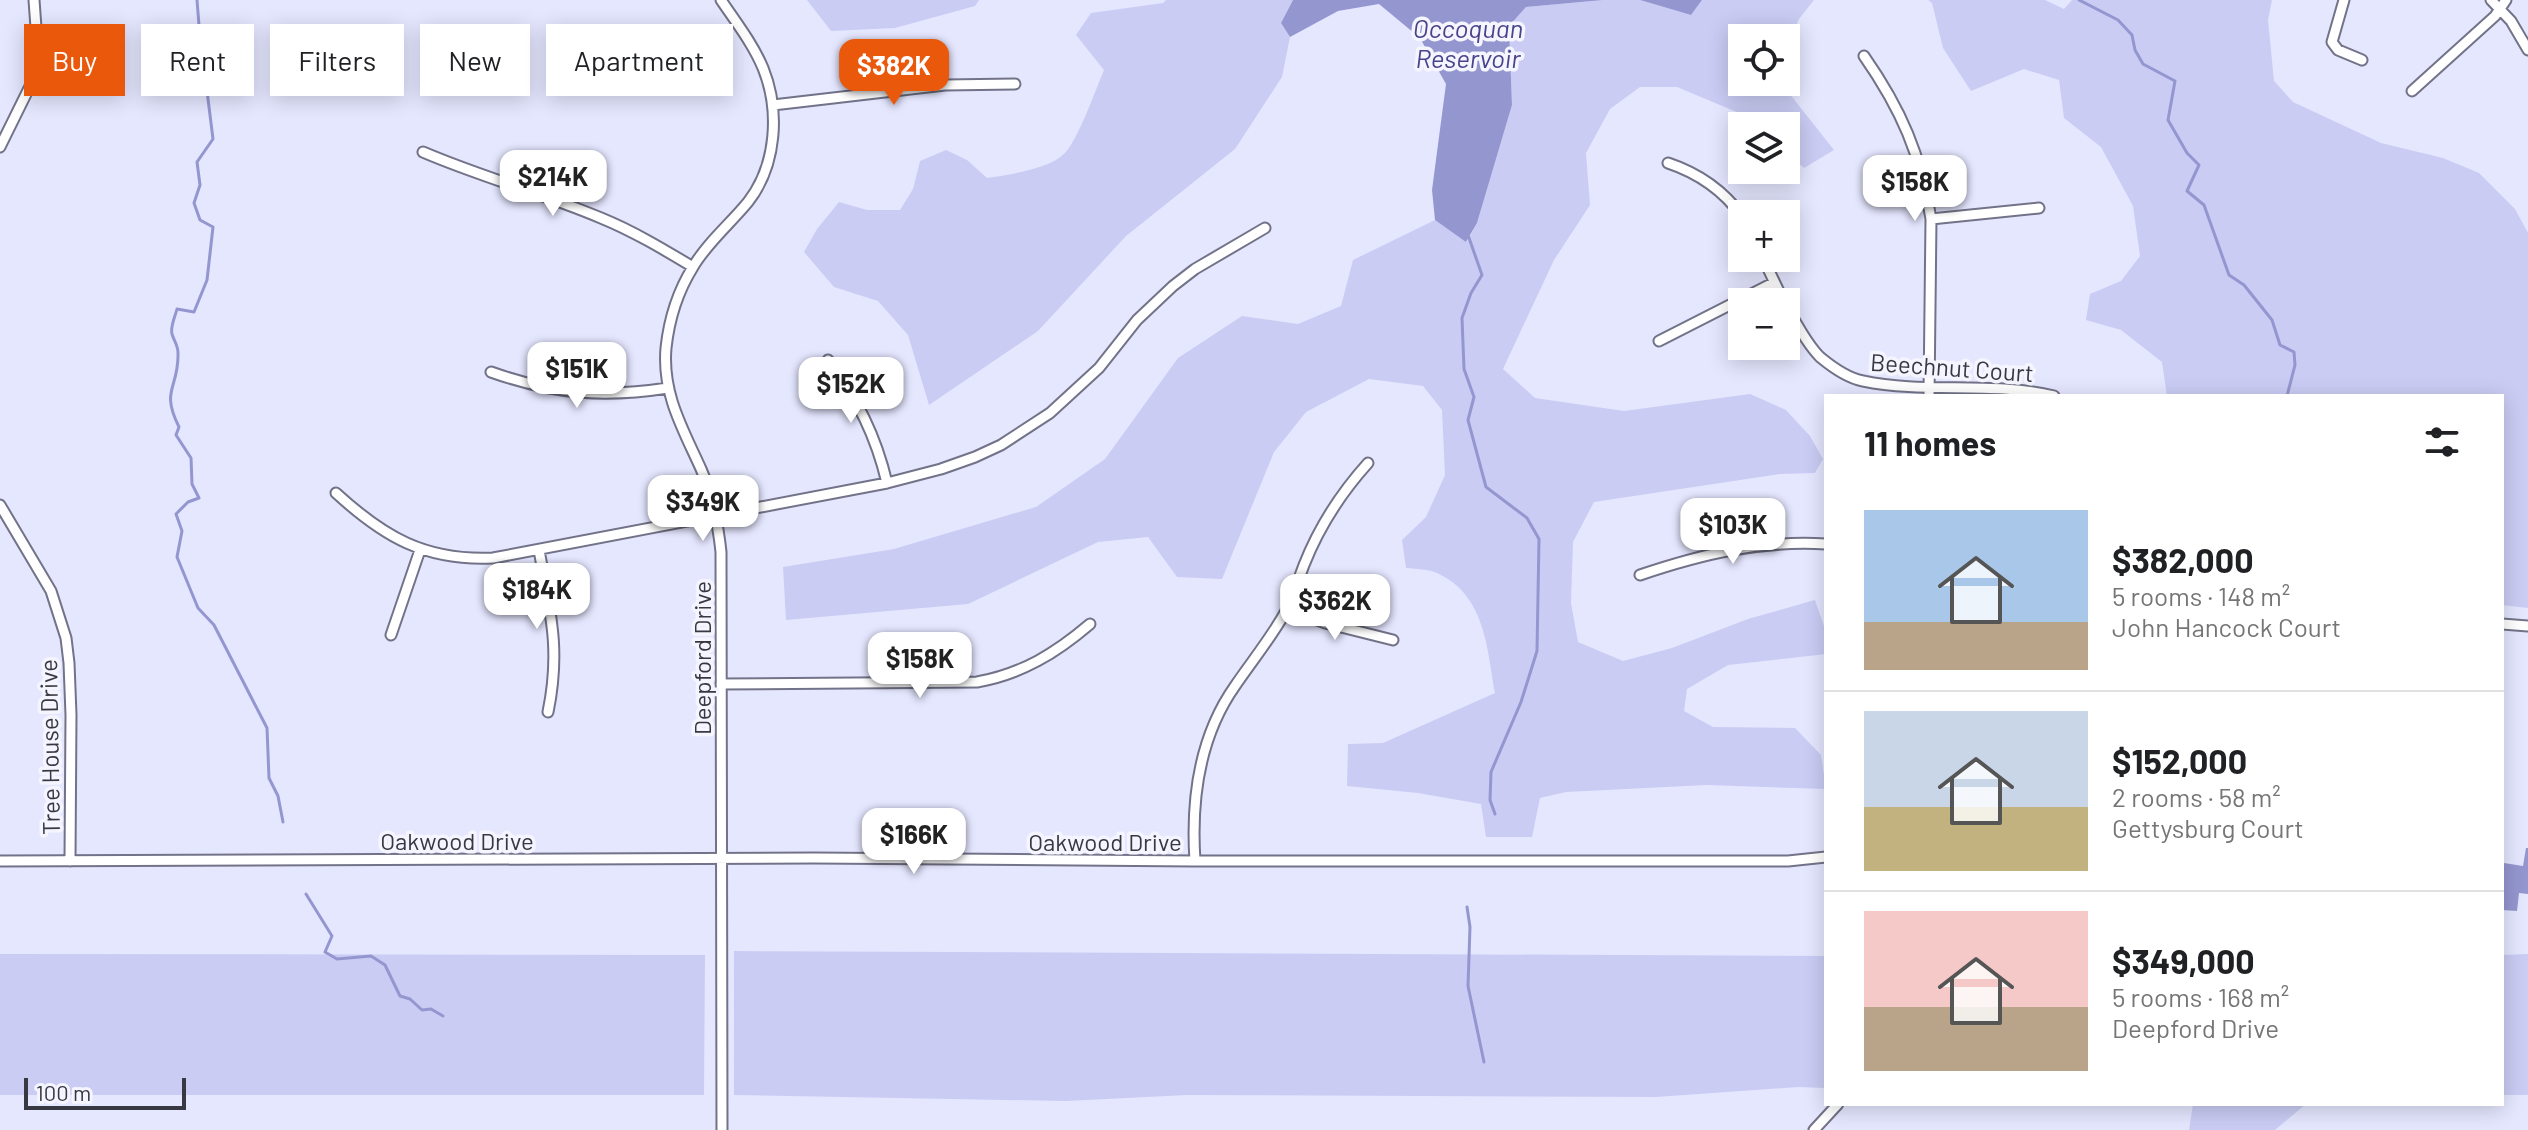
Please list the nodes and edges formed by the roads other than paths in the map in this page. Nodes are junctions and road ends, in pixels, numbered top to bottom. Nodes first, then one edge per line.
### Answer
1 (34, 0) edge
2 (721, 0) edge
3 (2344, 0) edge
4 (2491, 0) edge
5 (2503, 4) edge
6 (2528, 50) edge
7 (1864, 56) dead end
8 (2362, 60) dead end
9 (1015, 84) dead end
10 (2412, 91) dead end
11 (773, 105) junction
12 (0, 147) edge
13 (423, 152) dead end
14 (1668, 163) dead end
15 (1728, 202) edge
16 (2039, 208) dead end
17 (1931, 219) junction
18 (1265, 228) dead end
19 (693, 267) junction
20 (1769, 272) edge
21 (1773, 283) junction
22 (1776, 288) edge
23 (1800, 330) edge
24 (1659, 341) dead end
25 (828, 360) dead end
26 (491, 372) dead end
27 (668, 388) junction
28 (1929, 391) edge
29 (2041, 394) edge
30 (1368, 463) dead end
31 (887, 483) junction
32 (336, 493) dead end
33 (0, 505) edge
34 (716, 517) junction
35 (1824, 544) edge
36 (420, 550) junction
37 (539, 550) junction
38 (1640, 575) dead end
39 (1287, 609) junction
40 (1090, 624) dead end
41 (2504, 624) edge
42 (2528, 626) edge
43 (391, 635) dead end
44 (1393, 640) dead end
45 (721, 684) junction
46 (548, 712) dead end
47 (1824, 857) edge
48 (721, 859) junction
49 (0, 861) edge
50 (70, 861) junction
51 (1195, 861) junction
52 (1836, 1106) edge
53 (722, 1130) edge
54 (1814, 1130) edge

1 - 12 street
2 - 11 street, Deepford Drive
3 - 8 street
4 - 5 street
5 - 6 street
5 - 10 street
7 - 17 street
9 - 11 street
11 - 19 street, Deepford Drive
13 - 19 street
14 - 15 street
16 - 17 street
17 - 28 street
18 - 31 street
19 - 27 street, Deepford Drive
20 - 21 street, Beechnut Court
21 - 22 street, Beechnut Court
21 - 24 street
23 - 28 street, Beechnut Court
25 - 31 street
26 - 27 street
27 - 34 street, Deepford Drive
28 - 29 street, Beechnut Court
30 - 39 street
31 - 34 street
32 - 36 street
33 - 50 street, Tree House Drive
34 - 37 street
34 - 45 street, Deepford Drive
35 - 38 street
36 - 37 street
36 - 43 street
37 - 46 street
39 - 44 street
39 - 51 street
40 - 45 street
41 - 42 street
45 - 48 street, Deepford Drive
47 - 51 street, Oakwood Drive
48 - 50 street, Oakwood Drive
48 - 51 street, Oakwood Drive
48 - 53 street, Deepford Drive
49 - 50 street, Oakwood Drive
52 - 54 street

